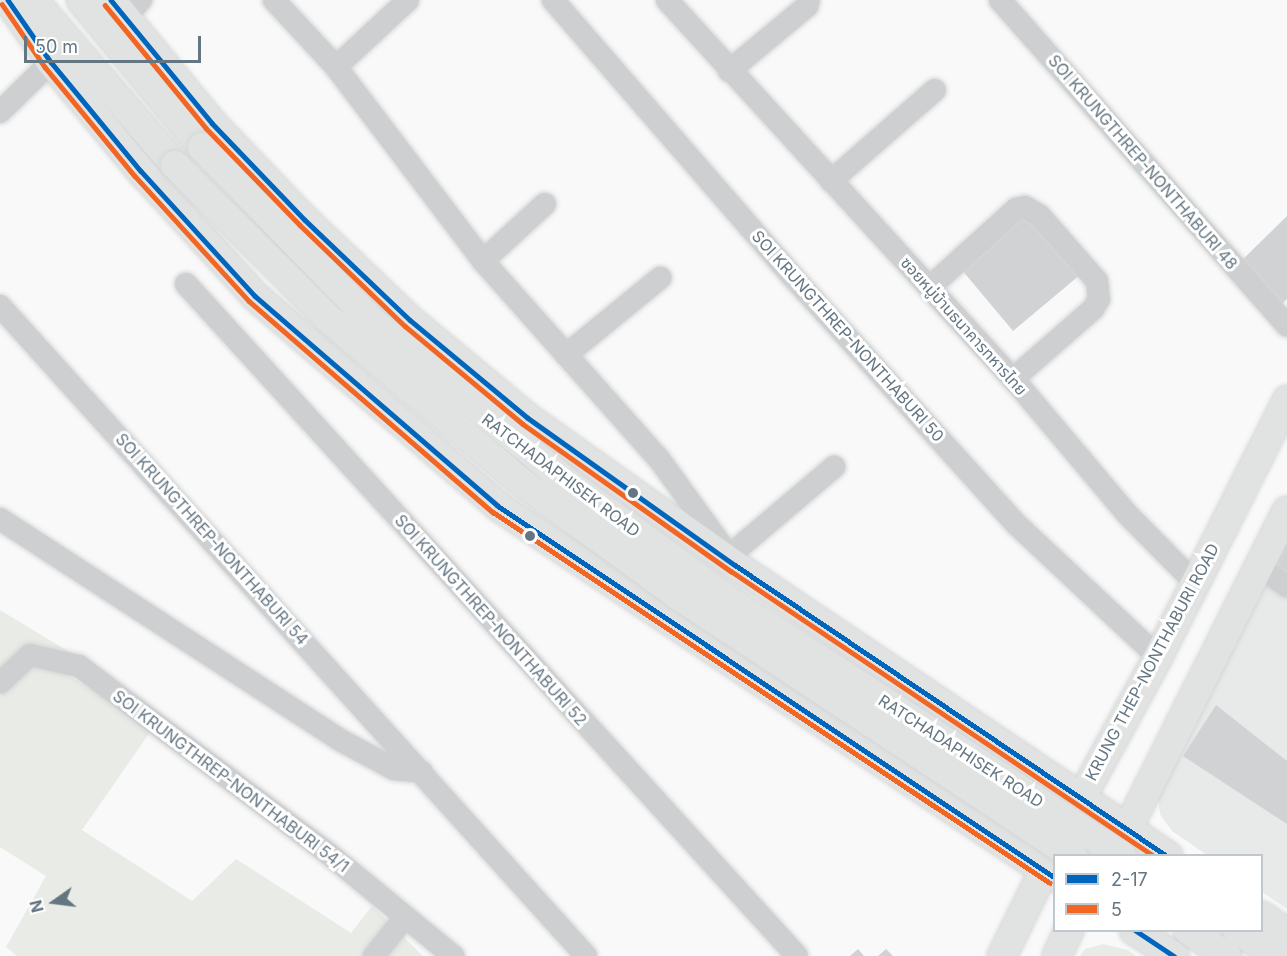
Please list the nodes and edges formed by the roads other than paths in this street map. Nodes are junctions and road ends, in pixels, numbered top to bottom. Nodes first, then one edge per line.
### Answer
1 (8, 0) edge
2 (33, 0) edge
3 (81, 0) edge
4 (274, 0) edge
5 (408, 0) edge
6 (553, 0) edge
7 (667, 0) edge
8 (809, 0) edge
9 (1000, 0) edge
10 (126, 6) edge
11 (51, 62) junction
12 (336, 68) junction
13 (729, 71) junction
14 (935, 90) dead end
15 (0, 112) edge
16 (831, 181) junction
17 (545, 204) dead end
18 (483, 261) junction
19 (660, 278) dead end
20 (186, 284) dead end
21 (930, 287) junction
22 (0, 306) edge
23 (1287, 325) edge
24 (566, 355) junction
25 (1013, 379) junction
26 (1287, 400) edge
27 (834, 467) dead end
28 (1287, 511) edge
29 (0, 519) edge
30 (728, 558) junction
31 (1258, 566) junction
32 (1195, 583) junction
33 (1287, 586) edge
34 (677, 625) junction
35 (1158, 657) junction
36 (0, 683) edge
37 (422, 772) junction
38 (1081, 796) junction
39 (1126, 843) edge
40 (1057, 854) edge
41 (1072, 854) edge
42 (1114, 854) edge
43 (1164, 854) edge
44 (1049, 873) edge
45 (405, 917) junction
46 (1263, 917) edge
47 (1068, 932) edge
48 (1137, 932) edge
49 (1191, 932) edge
50 (1240, 932) edge
51 (1287, 933) edge
52 (374, 956) edge
53 (453, 956) edge
54 (586, 956) edge
55 (796, 956) edge
56 (1002, 956) edge
57 (1057, 956) edge
58 (1173, 956) edge
59 (1227, 956) edge
60 (1277, 956) edge

1 - 11 main road
2 - 41 main road, RATCHADAPHISEK ROAD, bridge
3 - 39 main road, RATCHADAPHISEK ROAD, bridge
4 - 12 street
5 - 12 street
6 - 35 street, SOI KRUNGTHREP-NONTHABURI 50
7 - 13 street, ซอยหมู่บ้านธนาคารทหารไทย
8 - 13 street
9 - 23 street, SOI KRUNGTHREP-NONTHABURI 48
10 - 30 main road, RATCHADAPHISEK ROAD
11 - 15 street
11 - 34 main road
12 - 18 street
13 - 16 street, ซอยหมู่บ้านธนาคารทหารไทย
14 - 16 street
16 - 21 street, ซอยหมู่บ้านธนาคารทหารไทย
17 - 18 street
18 - 24 street
19 - 24 street
20 - 55 street, SOI KRUNGTHREP-NONTHABURI 52
21 - 25 street, ซอยหมู่บ้านธนาคารทหารไทย
21 - 25 street
22 - 37 street, SOI KRUNGTHREP-NONTHABURI 54
24 - 30 street
25 - 32 street, ซอยหมู่บ้านธนาคารทหารไทย
26 - 32 main road, KRUNG THEP-NONTHABURI ROAD
27 - 30 street
28 - 31 main road
29 - 37 street
30 - 34 main road
30 - 38 main road, RATCHADAPHISEK ROAD
31 - 33 street
31 - 39 main road
32 - 35 main road, KRUNG THEP-NONTHABURI ROAD
34 - 44 main road
35 - 38 main road, KRUNG THEP-NONTHABURI ROAD
36 - 45 street, SOI KRUNGTHREP-NONTHABURI 54/1
37 - 54 street, SOI KRUNGTHREP-NONTHABURI 54
38 - 39 main road, RATCHADAPHISEK ROAD
38 - 40 main road, KRUNG THEP-NONTHABURI ROAD
39 - 42 main road
39 - 43 main road
44 - 56 main road, KRUNG THEP-NONTHABURI ROAD
45 - 52 street
45 - 53 street, SOI KRUNGTHREP-NONTHABURI 54/1
46 - 51 main road
47 - 57 main road
48 - 58 main road
49 - 59 main road
50 - 60 main road

